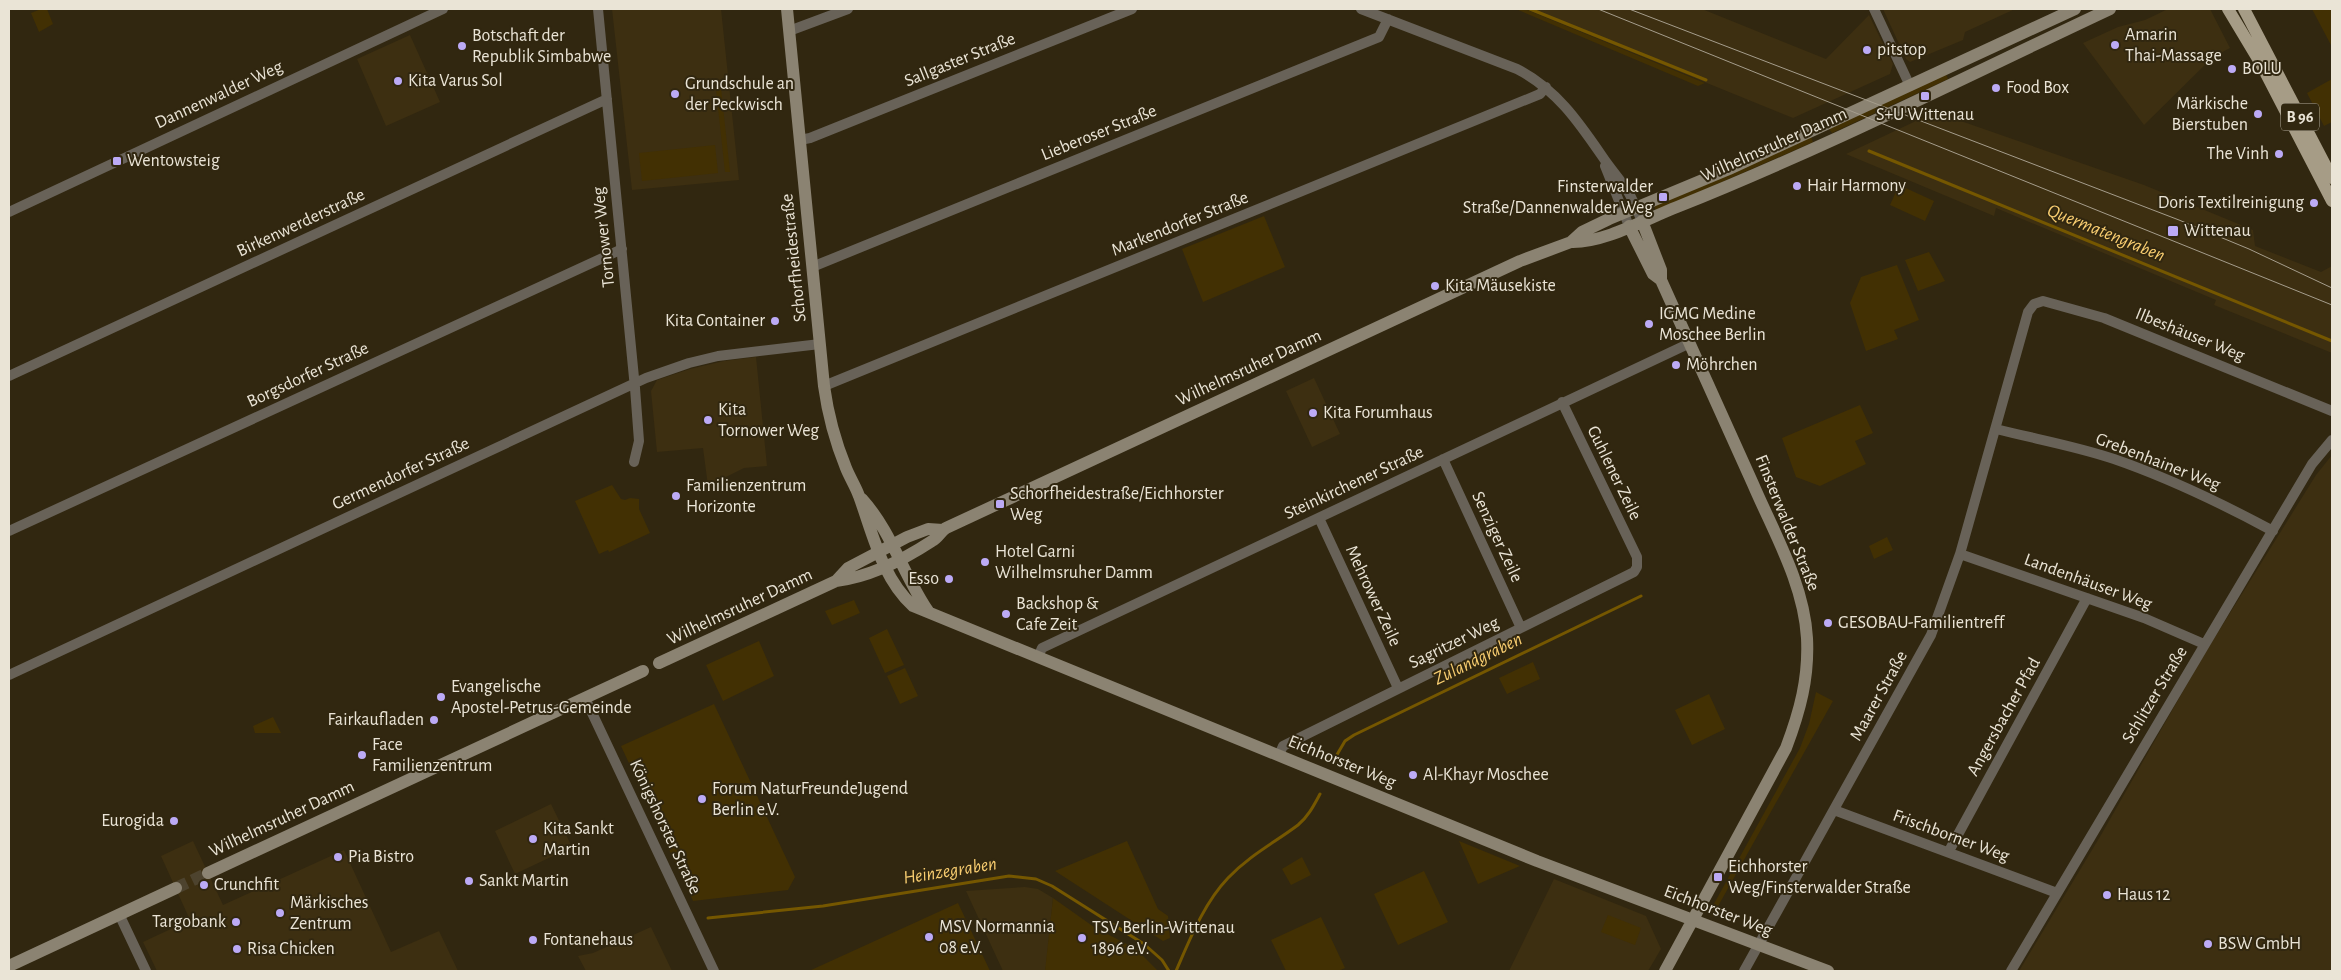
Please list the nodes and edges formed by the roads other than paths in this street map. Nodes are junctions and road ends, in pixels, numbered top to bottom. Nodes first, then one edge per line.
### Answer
1 (443, 9) edge
2 (598, 9) edge
3 (786, 9) edge
4 (848, 9) edge
5 (1132, 9) edge
6 (1361, 9) edge
7 (1874, 9) edge
8 (2075, 9) edge
9 (2110, 9) edge
10 (2228, 9) edge
11 (2244, 9) edge
12 (2086, 14) edge
13 (1388, 19) junction
14 (789, 31) junction
15 (1981, 52) junction
16 (1988, 66) junction
17 (1910, 86) junction
18 (1546, 87) junction
19 (607, 99) junction
20 (800, 140) junction
21 (1602, 156) junction
22 (2332, 178) edge
23 (2332, 201) edge
24 (1636, 208) junction
25 (9, 212) edge
26 (1624, 213) junction
27 (1642, 221) junction
28 (1629, 226) junction
29 (1571, 242) junction
30 (622, 249) junction
31 (812, 267) junction
32 (1661, 280) junction
33 (2034, 304) joint
34 (820, 344) junction
35 (1688, 344) junction
36 (9, 376) edge
37 (635, 383) junction
38 (824, 386) junction
39 (1562, 402) junction
40 (2331, 412) edge
41 (1996, 429) junction
42 (2332, 440) edge
43 (1443, 459) junction
44 (634, 462) dead end
45 (860, 498) junction
46 (1319, 518) junction
47 (943, 530) junction
48 (9, 531) edge
49 (2273, 531) junction
50 (891, 546) junction
51 (879, 552) junction
52 (1960, 554) junction
53 (1637, 557) joint
54 (899, 560) junction
55 (885, 566) junction
56 (836, 581) junction
57 (2088, 598) junction
58 (928, 611) junction
59 (1521, 628) junction
60 (2204, 644) junction
61 (1038, 657) junction
62 (659, 663) dead end
63 (643, 671) dead end
64 (9, 675) edge
65 (1398, 688) junction
66 (586, 698) junction
67 (1279, 755) junction
68 (1834, 810) junction
69 (1948, 851) junction
70 (208, 873) tunnel mouth
71 (176, 888) tunnel mouth
72 (2057, 893) junction
73 (119, 914) junction
74 (1692, 920) junction
75 (1758, 946) junction
76 (9, 966) edge
77 (146, 971) edge
78 (714, 971) edge
79 (1665, 971) edge
80 (1744, 971) edge
81 (1828, 971) edge
82 (2011, 971) edge

1 - 25 street, Dannenwalder Weg
2 - 19 street, Tornower Weg
3 - 14 main road, Schorfheidestraße
4 - 14 street
5 - 20 street, Sallgaster Straße
6 - 13 street
7 - 17 street
8 - 15 main road, Wilhelmsruher Damm
9 - 12 main road, Wilhelmsruher Damm
10 - 23 main road, B 96
11 - 22 main road, B 96
12 - 16 main road, Wilhelmsruher Damm
13 - 18 street
13 - 31 street, Lieberoser Straße
14 - 20 main road, Schorfheidestraße
15 - 16 main road
15 - 17 main road, Wilhelmsruher Damm
16 - 27 main road, Wilhelmsruher Damm
17 - 24 main road, Wilhelmsruher Damm
18 - 21 street
18 - 38 street, Markendorfer Straße
19 - 30 street, Tornower Weg
19 - 36 street, Birkenwerderstraße
20 - 31 main road, Schorfheidestraße
21 - 24 street
21 - 26 street
24 - 26 main road, Wilhelmsruher Damm
24 - 27 street
26 - 28 street
26 - 29 main road, Wilhelmsruher Damm
27 - 28 main road, Wilhelmsruher Damm
27 - 32 main road, Finsterwalder Straße
28 - 29 main road, Wilhelmsruher Damm
28 - 32 main road, Finsterwalder Straße
29 - 47 main road, Wilhelmsruher Damm
30 - 37 street, Tornower Weg
30 - 48 street, Borgsdorfer Straße
31 - 34 main road, Schorfheidestraße
32 - 35 main road, Finsterwalder Straße
33 - 40 street, Ilbeshäuser Weg
33 - 41 street, Maarer Straße
34 - 37 street, Germendorfer Straße
34 - 38 main road, Schorfheidestraße
35 - 39 street, Steinkirchener Straße
35 - 74 main road, Finsterwalder Straße
37 - 44 street, Tornower Weg
37 - 64 street, Germendorfer Straße
38 - 45 main road, Schorfheidestraße
39 - 43 street, Steinkirchener Straße
39 - 53 street, Guhlener Zeile
41 - 49 street, Grebenhainer Weg
41 - 52 street, Maarer Straße
42 - 49 street, Schlitzer Straße
43 - 46 street, Steinkirchener Straße
43 - 59 street, Senziger Zeile
45 - 50 main road, Schorfheidestraße
45 - 51 main road, Schorfheidestraße
46 - 61 street, Steinkirchener Straße
46 - 65 street, Mehrower Zeile
47 - 50 main road, Wilhelmsruher Damm
47 - 54 main road, Wilhelmsruher Damm
49 - 60 street, Schlitzer Straße
50 - 51 main road, Wilhelmsruher Damm
50 - 54 main road, Schorfheidestraße
51 - 55 main road, Schorfheidestraße
51 - 56 main road, Wilhelmsruher Damm
52 - 57 street, Landenhäuser Weg
52 - 68 street, Maarer Straße
53 - 59 street, Sagritzer Weg
54 - 55 main road, Wilhelmsruher Damm
54 - 58 main road
55 - 56 main road, Wilhelmsruher Damm
55 - 58 main road, Eichhorster Weg
56 - 62 main road, Wilhelmsruher Damm
57 - 60 street, Landenhäuser Weg
57 - 69 street, Angersbacher Pfad
58 - 61 main road, Eichhorster Weg
59 - 65 street, Sagritzer Weg
60 - 72 street, Schlitzer Straße
61 - 67 main road, Eichhorster Weg
63 - 66 main road, Wilhelmsruher Damm
65 - 67 street, Sagritzer Weg
66 - 70 main road, Wilhelmsruher Damm
66 - 78 street, Königshorster Straße
67 - 74 main road, Eichhorster Weg
68 - 69 street, Frischborner Weg
68 - 75 street, Maarer Straße
69 - 72 street, Frischborner Weg
71 - 73 main road
72 - 82 street, Schlitzer Straße
73 - 76 main road
73 - 77 street
74 - 75 main road, Eichhorster Weg
74 - 79 main road, Finsterwalder Straße
75 - 80 street, Maarer Straße
75 - 81 main road, Eichhorster Weg

